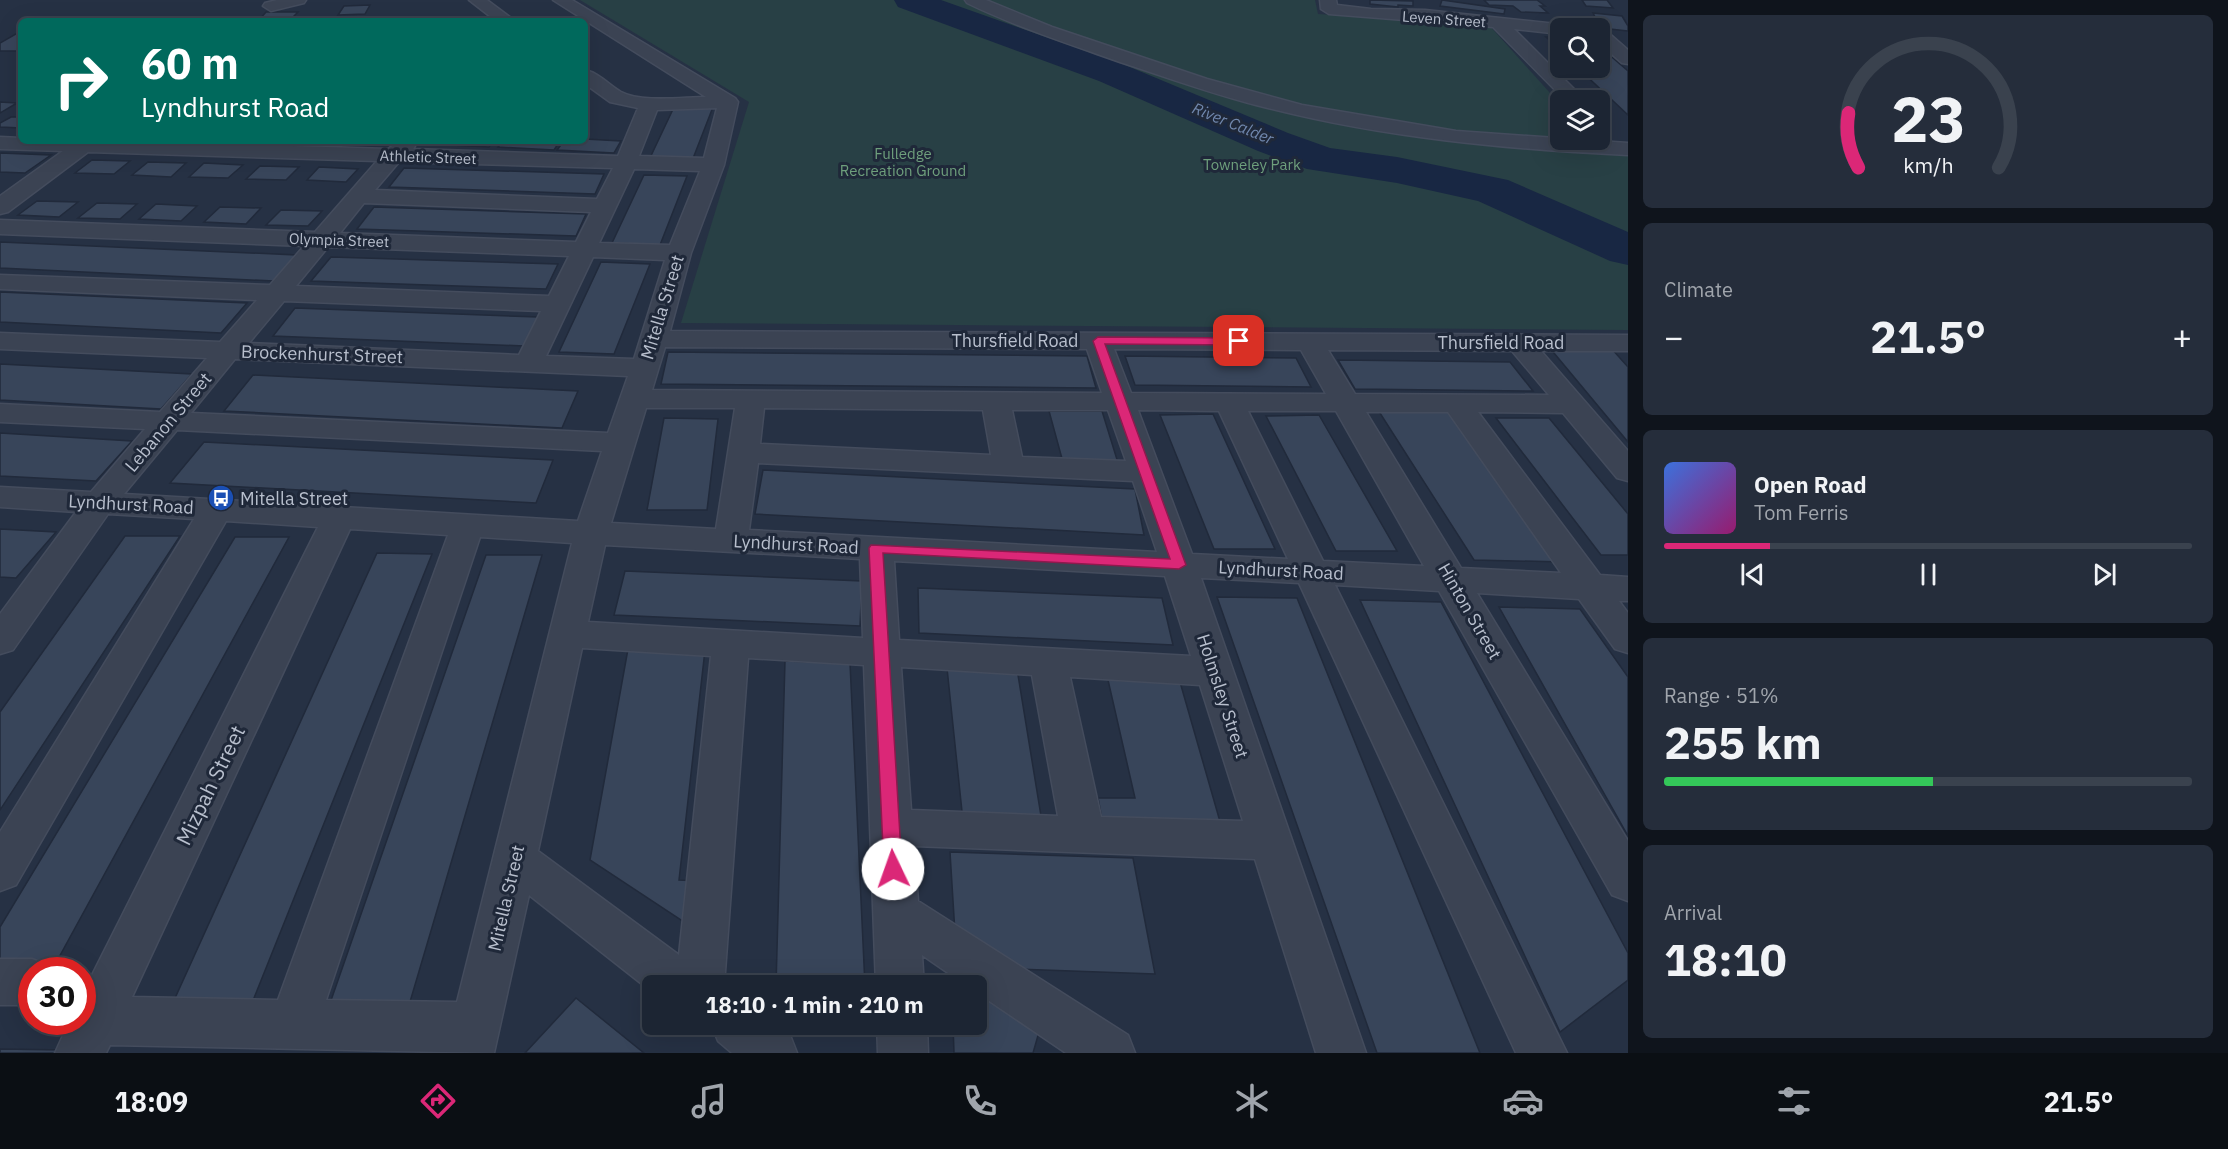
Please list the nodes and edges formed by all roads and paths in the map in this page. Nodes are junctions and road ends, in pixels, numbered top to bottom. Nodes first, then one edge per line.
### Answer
1 (477, 0) edge
2 (561, 0) edge
3 (973, 0) edge
4 (301, 2) edge
5 (1328, 5) edge
6 (271, 6) dead end
7 (1426, 8) edge
8 (503, 18) edge
9 (582, 18) edge
10 (1497, 22) junction
11 (594, 28) edge
12 (1550, 28) edge
13 (1610, 35) edge
14 (1628, 37) edge
15 (1610, 43) edge
16 (1628, 59) edge
17 (588, 77) edge
18 (1565, 90) edge
19 (728, 102) junction
20 (649, 104) junction
21 (1610, 135) edge
22 (0, 143) edge
23 (18, 143) edge
24 (91, 144) edge
25 (402, 148) edge
26 (1625, 148) edge
27 (626, 163) junction
28 (713, 165) junction
29 (0, 184) edge
30 (30, 186) junction
31 (359, 196) junction
32 (605, 206) junction
33 (0, 207) edge
34 (0, 227) edge
35 (322, 239) junction
36 (584, 249) junction
37 (679, 253) junction
38 (0, 282) edge
39 (277, 293) junction
40 (557, 304) junction
41 (654, 339) junction
42 (0, 341) edge
43 (1098, 341) junction
44 (1310, 342) junction
45 (1519, 342) junction
46 (1626, 345) edge
47 (228, 350) junction
48 (529, 363) junction
49 (643, 368) junction
50 (633, 399) junction
51 (751, 400) junction
52 (996, 402) junction
53 (1121, 403) junction
54 (1230, 403) junction
55 (1346, 403) junction
56 (1457, 404) junction
57 (1571, 404) junction
58 (0, 413) edge
59 (168, 422) junction
60 (620, 443) junction
61 (743, 453) junction
62 (1009, 466) junction
63 (1628, 471) edge
64 (1146, 472) junction
65 (0, 497) edge
66 (100, 502) junction
67 (217, 509) junction
68 (339, 516) junction
69 (468, 525) junction
70 (591, 533) junction
71 (730, 541) junction
72 (876, 548) junction
73 (1179, 565) junction
74 (1311, 572) junction
75 (1451, 579) junction
76 (1589, 586) junction
77 (1628, 589) edge
78 (14, 600) edge
79 (568, 634) junction
80 (0, 640) edge
81 (1628, 640) edge
82 (731, 643) junction
83 (882, 651) junction
84 (1048, 662) junction
85 (1215, 672) junction
86 (891, 827) junction
87 (1083, 835) junction
88 (1270, 841) junction
89 (515, 859) junction
90 (0, 871) edge
91 (1628, 881) edge
92 (896, 910) junction
93 (668, 975) edge
94 (701, 975) edge
95 (899, 975) edge
96 (0, 982) edge
97 (18, 982) edge
98 (96, 1004) edge
99 (96, 1010) edge
100 (294, 1024) junction
101 (749, 1035) edge
102 (902, 1035) edge
103 (472, 1040) edge
104 (772, 1053) edge
105 (903, 1053) edge
106 (1110, 1053) edge
107 (1341, 1053) edge
108 (1542, 1053) edge

1 - 8 street
2 - 9 street
3 - 26 street
4 - 6 street
5 - 7 street, Leven Street
7 - 10 street, Leven Street
10 - 12 street, Leven Street
10 - 18 street
11 - 19 street
13 - 14 street
15 - 16 street
17 - 20 street
19 - 20 street
19 - 28 street, Mitella Street
20 - 27 street
21 - 26 street
22 - 23 street, Athletic Street
24 - 25 street, Athletic Street
24 - 30 street
25 - 27 street, Athletic Street
25 - 31 street, Lebanon Street
27 - 28 street, Athletic Street
27 - 32 street
28 - 37 street, Mitella Street
29 - 30 street
30 - 33 street
31 - 32 street
31 - 35 street, Lebanon Street
32 - 36 street
34 - 35 street, Olympia Street
35 - 36 street, Olympia Street
35 - 39 street, Lebanon Street
36 - 37 street, Olympia Street
36 - 40 street
37 - 41 street, Mitella Street
38 - 39 street
39 - 40 street
39 - 47 street, Lebanon Street
40 - 48 street
41 - 43 street, Thursfield Road
41 - 49 street, Mitella Street
42 - 47 street, Brockenhurst Street
43 - 44 street, Thursfield Road
43 - 53 street, Holmsley Street
44 - 45 street, Thursfield Road
44 - 55 street, Hinton Street
45 - 46 street, Thursfield Road
45 - 57 street
47 - 48 street, Brockenhurst Street
47 - 59 street, Lebanon Street
48 - 49 street, Brockenhurst Street
49 - 50 street, Mitella Street
50 - 51 street
50 - 60 street, Mitella Street
51 - 52 street
51 - 61 street
52 - 53 street
52 - 62 street
53 - 54 street
53 - 64 street, Holmsley Street
54 - 55 street
54 - 74 street
55 - 56 street
55 - 75 street, Hinton Street
56 - 57 street
56 - 76 street
57 - 63 street
58 - 59 street
59 - 60 street
59 - 66 street, Lebanon Street
60 - 70 street, Mitella Street
61 - 62 street
61 - 71 street
62 - 64 street
64 - 73 street, Holmsley Street
65 - 66 street, Lyndhurst Road
66 - 67 street, Lyndhurst Road
66 - 78 street, Lebanon Street
67 - 68 street, Lyndhurst Road
67 - 90 street
68 - 69 street, Lyndhurst Road
68 - 98 street, Mizpah Street
69 - 70 street, Lyndhurst Road
69 - 100 street
70 - 71 street, Lyndhurst Road
70 - 79 street, Mitella Street
71 - 72 street, Lyndhurst Road
72 - 73 street, Lyndhurst Road
72 - 83 street
73 - 74 street, Lyndhurst Road
73 - 85 street, Holmsley Street
74 - 75 street, Lyndhurst Road
74 - 108 street
75 - 76 street, Lyndhurst Road
75 - 91 street, Hinton Street
76 - 77 street, Lyndhurst Road
76 - 81 street
78 - 80 street, Lebanon Street
79 - 82 street
79 - 89 street, Mitella Street
82 - 83 street
82 - 94 street
83 - 84 street
83 - 86 street
84 - 85 street
84 - 87 street
85 - 88 street, Holmsley Street
86 - 87 street
86 - 92 street
87 - 88 street
88 - 107 street, Holmsley Street
89 - 93 street
89 - 103 street, Mitella Street
92 - 95 street
92 - 106 street
96 - 97 street
99 - 100 street
100 - 103 street
101 - 104 street
102 - 105 street

